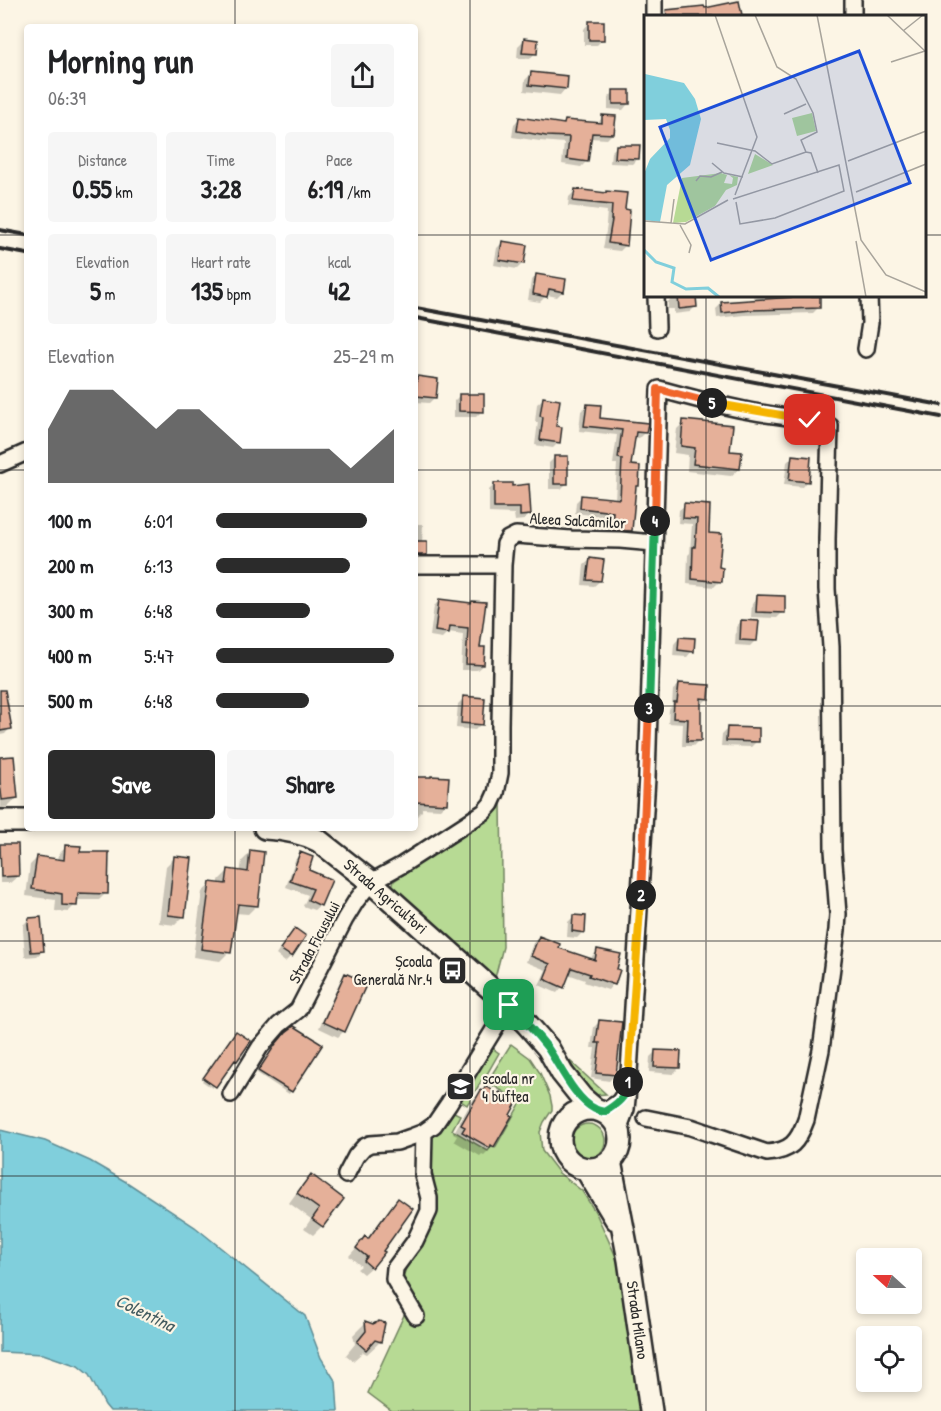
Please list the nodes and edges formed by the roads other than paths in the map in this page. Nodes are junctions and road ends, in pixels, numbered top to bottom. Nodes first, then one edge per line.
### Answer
1 (854, 0) edge
2 (853, 15) edge
3 (656, 297) edge
4 (869, 297) edge
5 (657, 328) dead end
6 (866, 350) dead end
7 (24, 453) edge
8 (0, 464) edge
9 (654, 543) junction
10 (418, 565) edge
11 (503, 565) junction
12 (0, 821) edge
13 (24, 822) edge
14 (290, 831) edge
15 (371, 882) junction
16 (509, 1005) junction
17 (562, 1073) junction
18 (628, 1089) junction
19 (231, 1094) dead end
20 (599, 1111) junction
21 (569, 1118) junction
22 (646, 1118) dead end
23 (619, 1128) junction
24 (424, 1132) junction
25 (610, 1161) junction
26 (586, 1169) junction
27 (346, 1175) dead end
28 (623, 1229) junction
29 (416, 1316) dead end
30 (651, 1411) edge

1 - 2 street
3 - 5 street
4 - 6 street
7 - 8 street
9 - 11 street, Aleea Salcâmilor
9 - 18 street
9 - 22 street
10 - 11 street
11 - 15 street, Strada Ficusului
12 - 13 main road
14 - 15 main road, Strada Agricultori
15 - 16 main road, Strada Agricultori
15 - 19 street, Strada Ficusului
16 - 17 main road, Strada Agricultori
16 - 24 street
17 - 20 main road, Strada Agricultori
17 - 21 main road, Strada Agricultori
18 - 20 street
18 - 23 street
20 - 21 main road
20 - 23 main road
21 - 26 main road
23 - 25 main road
24 - 27 street
24 - 29 street
25 - 26 main road
25 - 28 main road, Strada Milano
26 - 28 main road, Strada Milano
28 - 30 main road, Strada Milano

